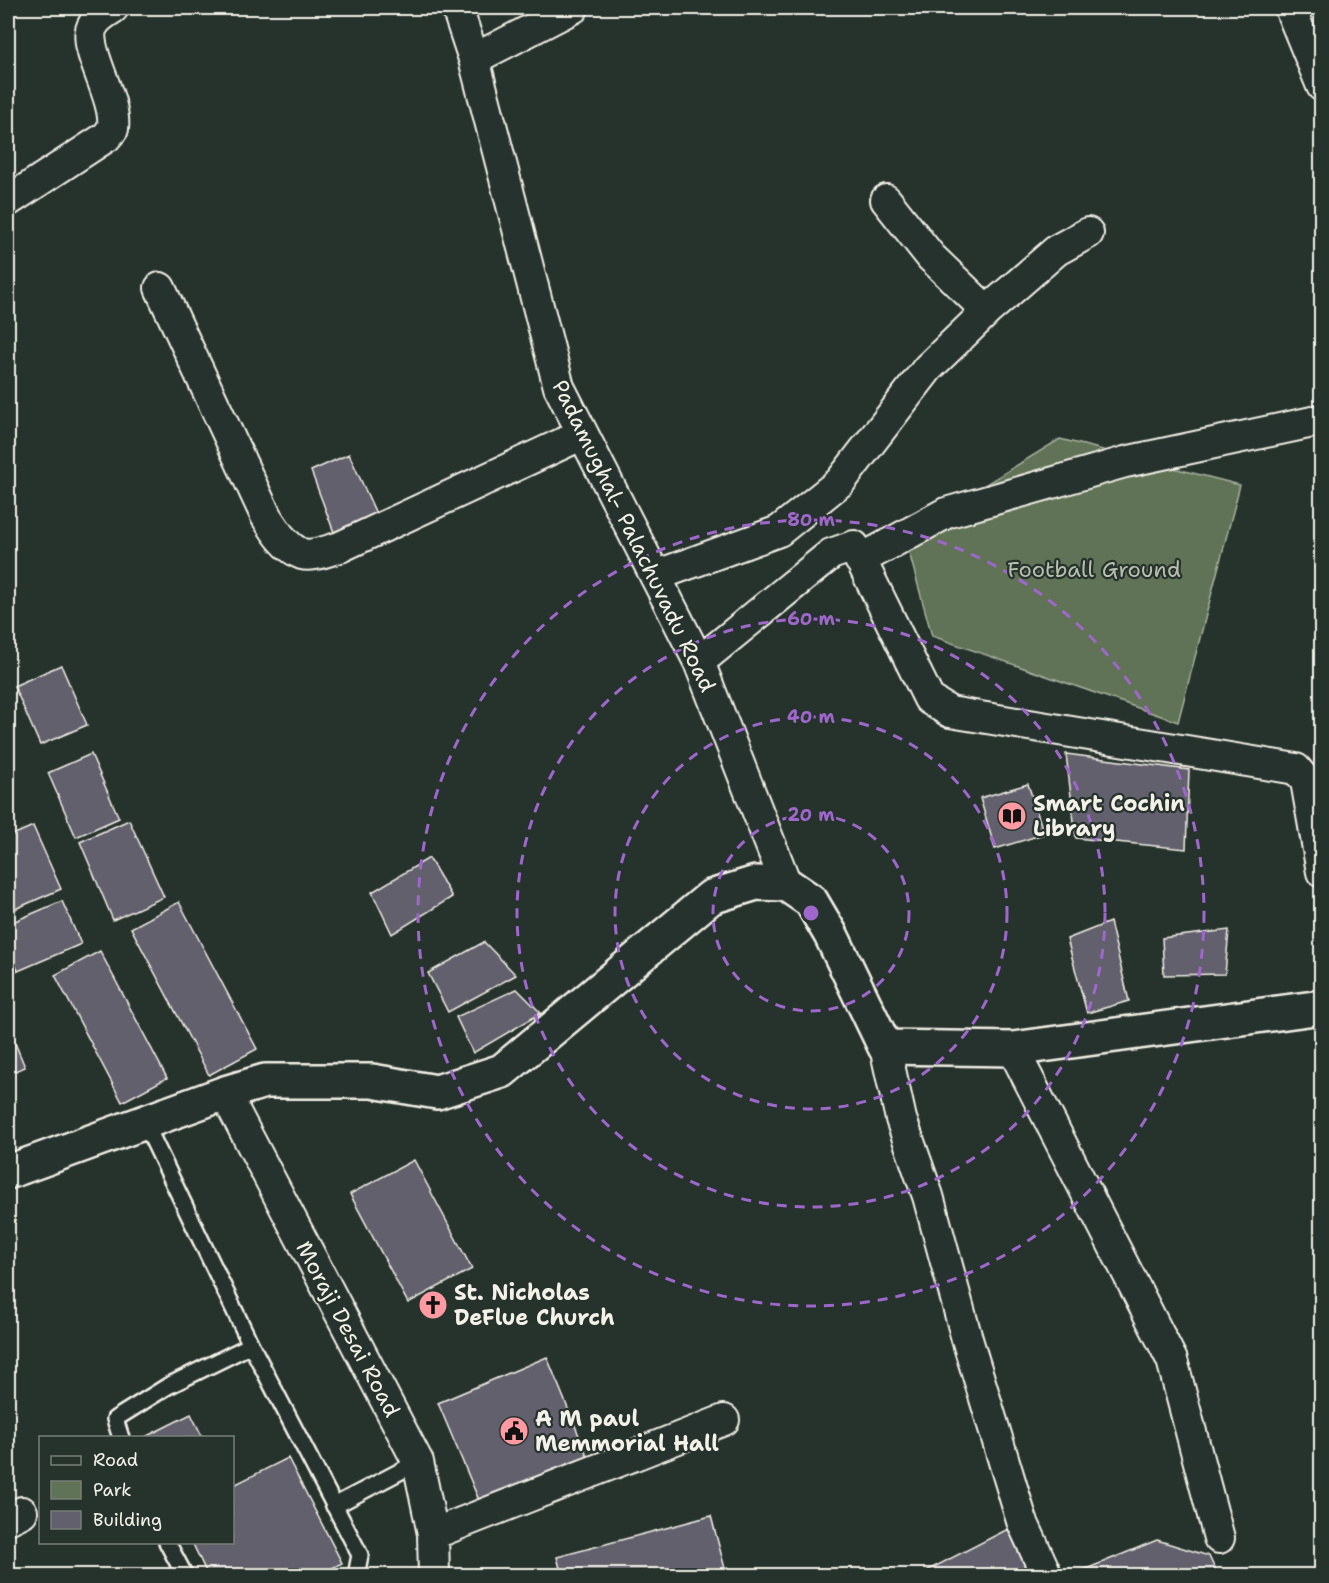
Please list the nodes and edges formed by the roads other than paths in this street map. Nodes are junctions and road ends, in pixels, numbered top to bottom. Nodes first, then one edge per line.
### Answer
1 (113, 8) edge
2 (457, 8) edge
3 (573, 8) edge
4 (1290, 8) edge
5 (474, 59) junction
6 (1322, 86) edge
7 (886, 200) dead end
8 (8, 201) edge
9 (1088, 233) dead end
10 (160, 288) dead end
11 (987, 311) junction
12 (1322, 420) edge
13 (583, 434) junction
14 (860, 560) junction
15 (655, 576) junction
16 (699, 662) junction
17 (1314, 779) edge
18 (1322, 872) edge
19 (786, 884) junction
20 (1322, 1007) edge
21 (885, 1047) junction
22 (1013, 1049) junction
23 (225, 1093) junction
24 (145, 1123) junction
25 (8, 1172) edge
26 (250, 1345) junction
27 (724, 1420) dead end
28 (121, 1436) edge
29 (418, 1462) junction
30 (334, 1506) junction
31 (432, 1534) junction
32 (1219, 1538) dead end
33 (167, 1544) edge
34 (185, 1575) edge
35 (356, 1575) edge
36 (434, 1575) edge
37 (1047, 1575) edge

1 - 8 street
2 - 5 street, Padamughal- Palachuvadu Road
3 - 5 street
4 - 6 street
5 - 13 street, Padamughal- Palachuvadu Road
7 - 11 street
9 - 11 street
10 - 13 street
11 - 15 street
12 - 14 street
13 - 15 street, Padamughal- Palachuvadu Road
14 - 16 street
14 - 17 street
15 - 16 street, Padamughal- Palachuvadu Road
16 - 19 street, Padamughal- Palachuvadu Road
17 - 18 street
19 - 21 main road
19 - 23 main road
20 - 22 main road
21 - 22 main road
21 - 37 street
22 - 32 street
23 - 24 main road
23 - 29 street, Moraji Desai Road
24 - 25 main road
24 - 26 lane
26 - 28 lane
26 - 30 lane
27 - 31 street
29 - 30 lane
29 - 31 street, Moraji Desai Road
30 - 35 lane
31 - 36 street, Moraji Desai Road
33 - 34 lane

